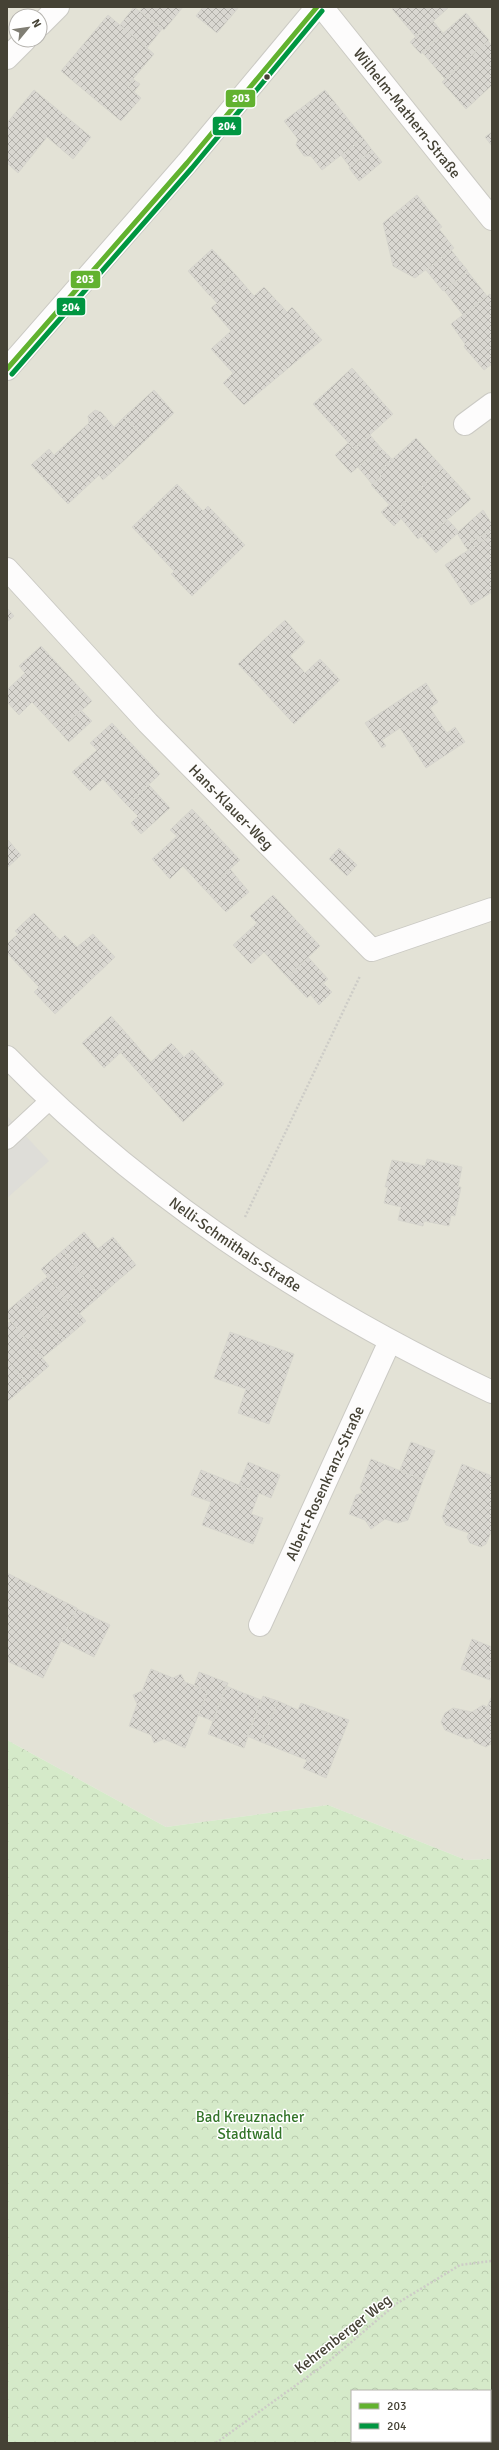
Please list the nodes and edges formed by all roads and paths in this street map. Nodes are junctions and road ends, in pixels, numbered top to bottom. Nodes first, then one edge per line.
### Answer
1 (58, 7) edge
2 (317, 7) edge
3 (322, 7) edge
4 (48, 17) edge
5 (17, 48) edge
6 (7, 58) edge
7 (492, 219) edge
8 (7, 369) edge
9 (492, 404) edge
10 (465, 424) dead end
11 (7, 569) edge
12 (492, 909) edge
13 (372, 950) junction
14 (7, 1057) edge
15 (50, 1100) junction
16 (7, 1140) edge
17 (232, 1245) junction
18 (390, 1341) junction
19 (492, 1392) edge
20 (260, 1625) dead end
21 (492, 2261) edge
22 (216, 2443) edge

1 - 4 street
2 - 8 street
3 - 7 street, Wilhelm-Mathern-Straße
5 - 6 street
9 - 10 street
11 - 13 street, Hans-Klauer-Weg
12 - 13 street
13 - 17 path
14 - 15 street, Nelli-Schmithals-Straße
15 - 16 lane
15 - 17 street, Nelli-Schmithals-Straße
17 - 18 street, Nelli-Schmithals-Straße
18 - 19 street, Nelli-Schmithals-Straße
18 - 20 street, Albert-Rosenkranz-Straße
21 - 22 path, Kehrenberger Weg

